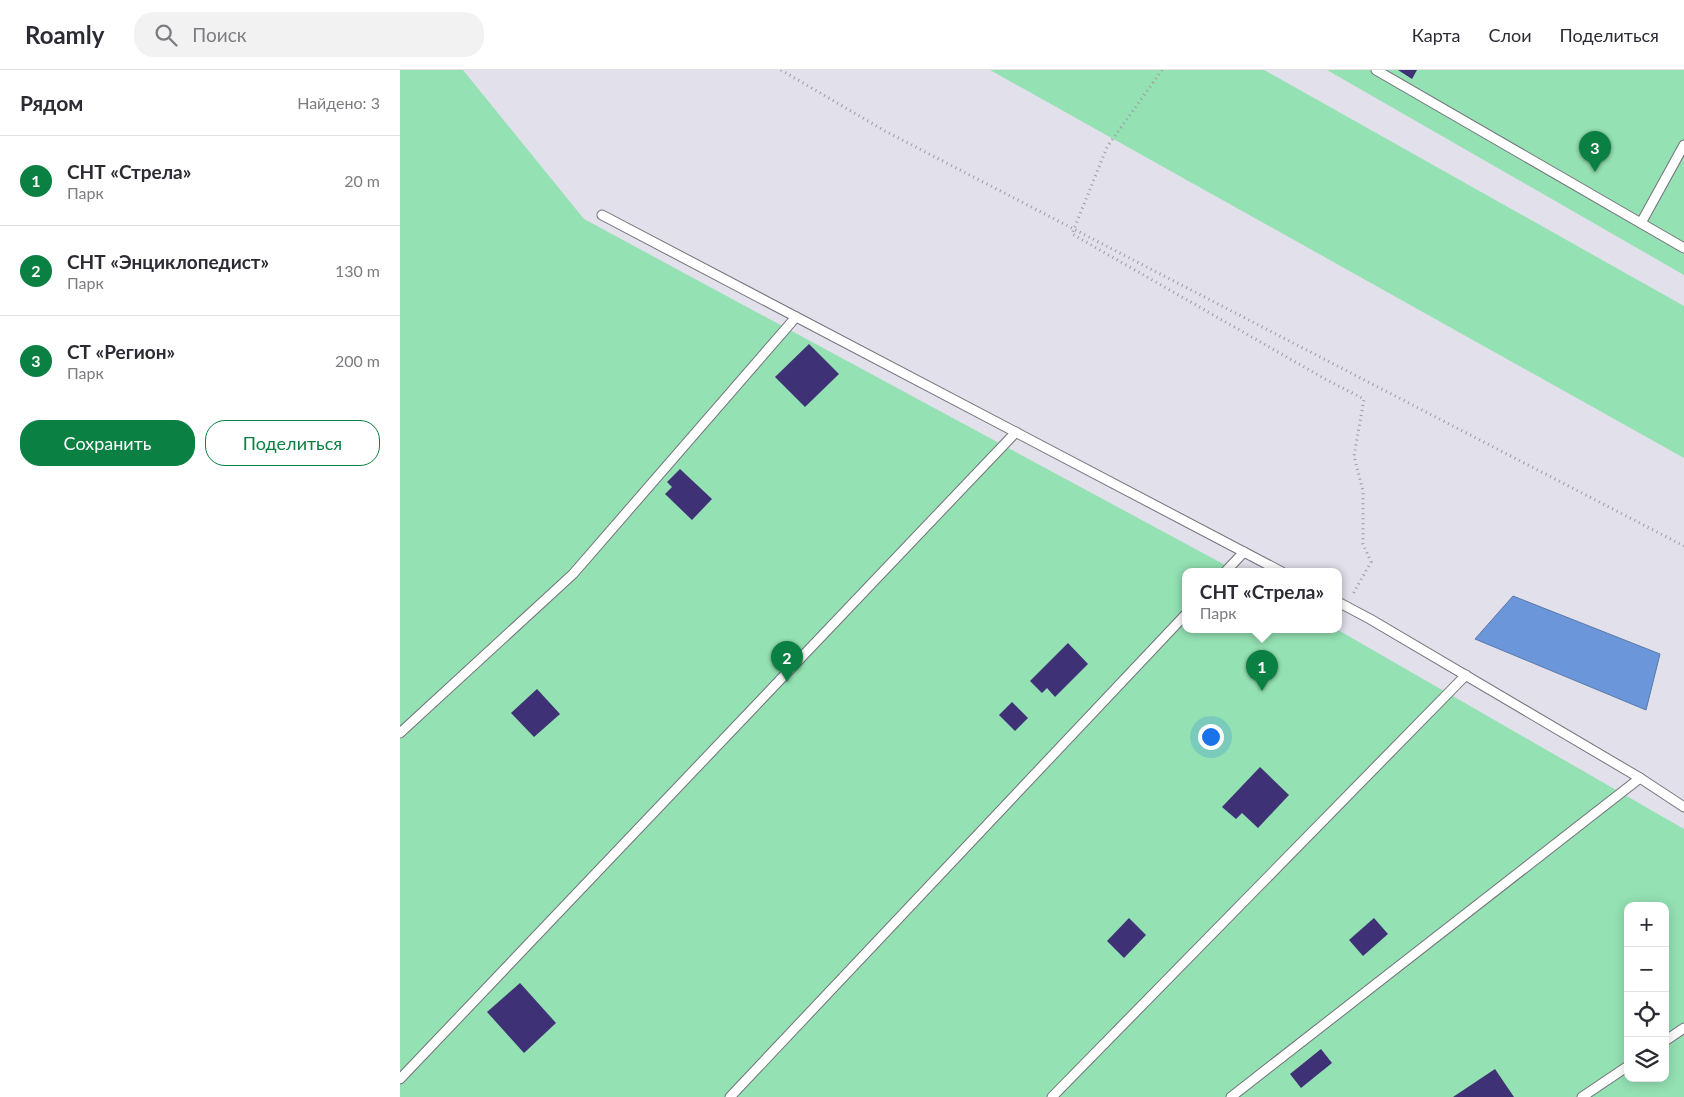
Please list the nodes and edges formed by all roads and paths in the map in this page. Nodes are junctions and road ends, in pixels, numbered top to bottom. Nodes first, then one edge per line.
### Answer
1 (781, 70) edge
2 (1162, 70) edge
3 (1376, 70) edge
4 (1684, 145) edge
5 (602, 215) dead end
6 (1640, 223) junction
7 (1075, 229) junction
8 (1684, 248) edge
9 (796, 317) junction
10 (1016, 432) junction
11 (1684, 546) edge
12 (1244, 552) junction
13 (1229, 568) edge
14 (1274, 568) edge
15 (1342, 604) edge
16 (1182, 618) edge
17 (1466, 675) junction
18 (400, 733) edge
19 (1640, 778) junction
20 (1684, 807) edge
21 (1684, 1028) edge
22 (1669, 1038) edge
23 (1624, 1069) edge
24 (400, 1079) edge
25 (730, 1097) edge
26 (1052, 1097) edge
27 (1231, 1097) edge
28 (1582, 1097) edge

1 - 7 path
2 - 7 path
3 - 6 lane
4 - 6 lane
5 - 9 lane
6 - 8 lane
7 - 11 path
7 - 15 path
9 - 10 lane
9 - 18 lane
10 - 12 lane
10 - 24 lane
12 - 13 lane
12 - 14 lane
15 - 17 lane
16 - 25 lane
17 - 19 lane
17 - 26 lane
19 - 20 lane
19 - 27 lane
21 - 22 lane
23 - 28 lane

